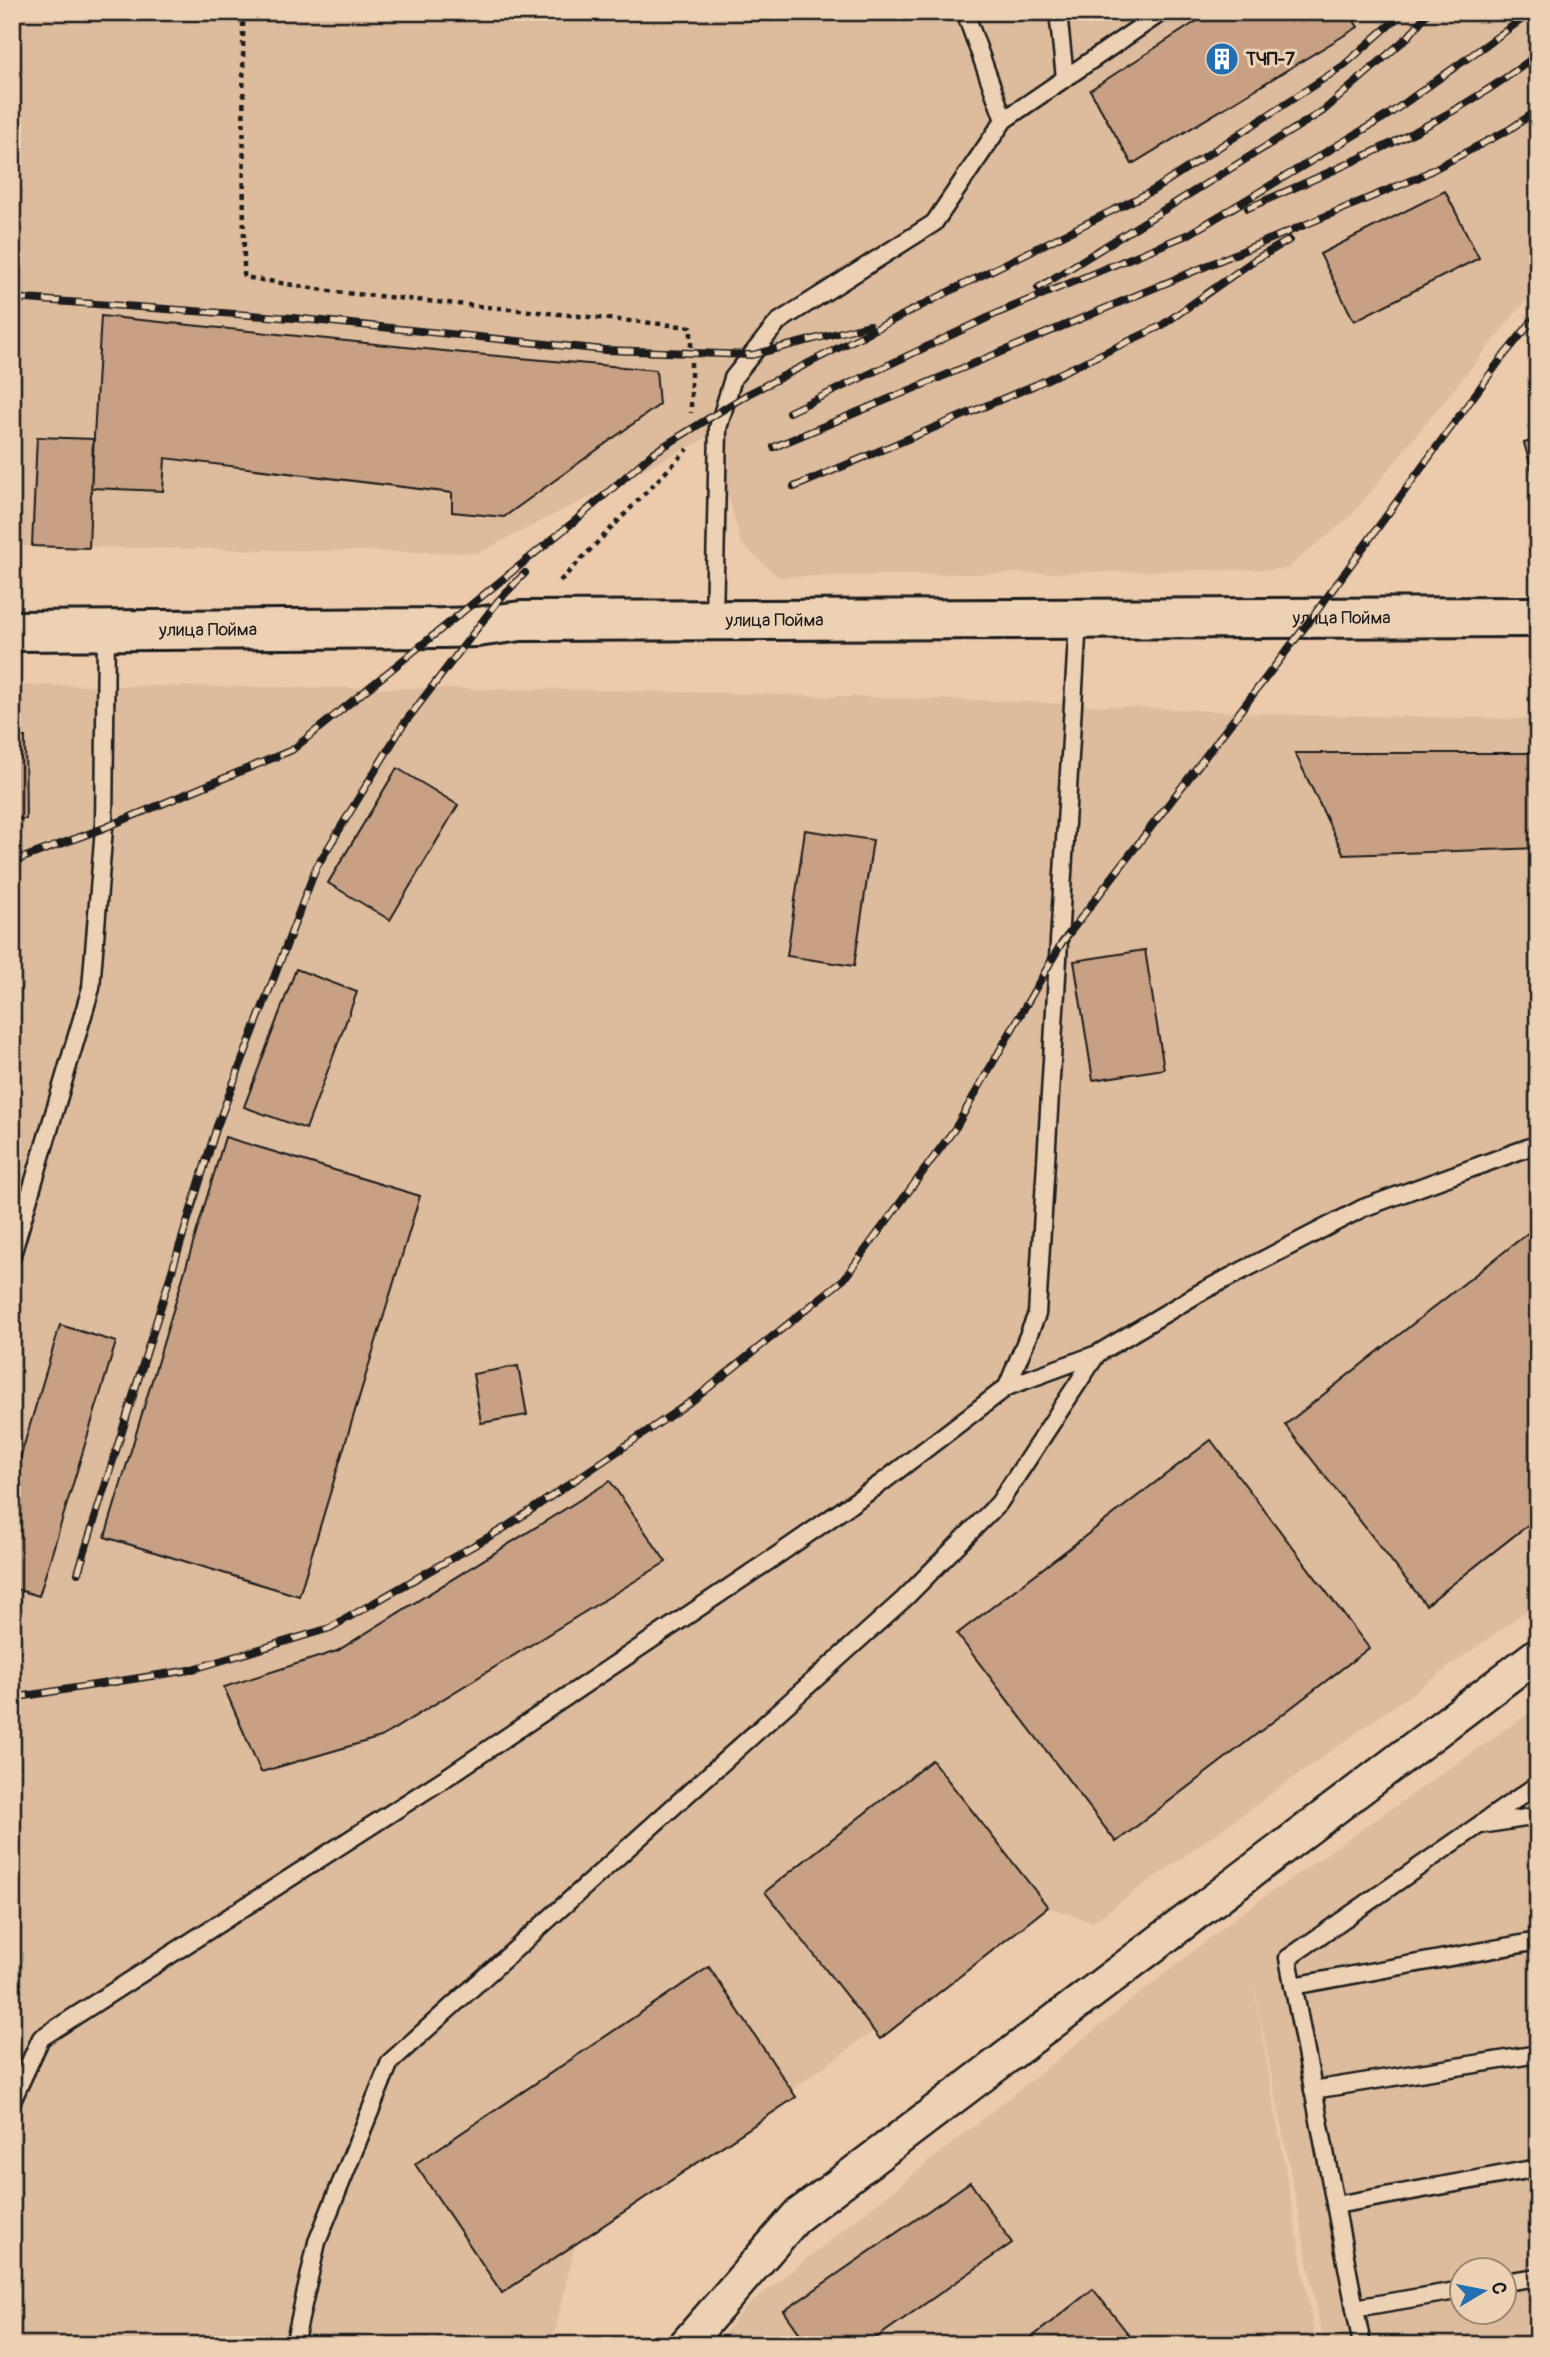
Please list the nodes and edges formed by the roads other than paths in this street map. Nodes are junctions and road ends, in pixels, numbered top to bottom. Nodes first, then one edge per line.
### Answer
1 (965, 12) edge
2 (1058, 12) edge
3 (1162, 12) edge
4 (1065, 78) junction
5 (1004, 120) junction
6 (1538, 617) edge
7 (1077, 620) junction
8 (714, 621) junction
9 (12, 631) edge
10 (106, 631) junction
11 (1538, 1144) edge
12 (12, 1255) edge
13 (1097, 1354) junction
14 (1007, 1387) junction
15 (1538, 1654) edge
16 (1538, 1783) edge
17 (1538, 1816) edge
18 (1477, 1826) junction
19 (1538, 1941) edge
20 (1293, 1986) junction
21 (1538, 2054) edge
22 (1313, 2090) junction
23 (12, 2101) edge
24 (1538, 2168) edge
25 (1335, 2205) junction
26 (1538, 2277) edge
27 (1518, 2280) edge
28 (1448, 2292) edge
29 (1355, 2308) junction
30 (294, 2345) edge
31 (685, 2345) edge
32 (1362, 2345) edge

1 - 5 lane
2 - 4 lane
3 - 4 lane
4 - 5 lane
5 - 8 lane
6 - 7 main road, улица Пойма
7 - 8 main road, улица Пойма
7 - 14 lane
8 - 10 main road, улица Пойма
9 - 10 main road, улица Пойма
10 - 12 lane
11 - 13 lane
13 - 14 lane
13 - 30 lane
14 - 23 lane
15 - 31 street
16 - 18 lane
17 - 18 lane
18 - 20 lane
19 - 20 lane
20 - 22 lane
21 - 22 lane
22 - 25 lane
24 - 25 lane
25 - 29 lane
26 - 27 lane
28 - 29 lane
29 - 32 lane

